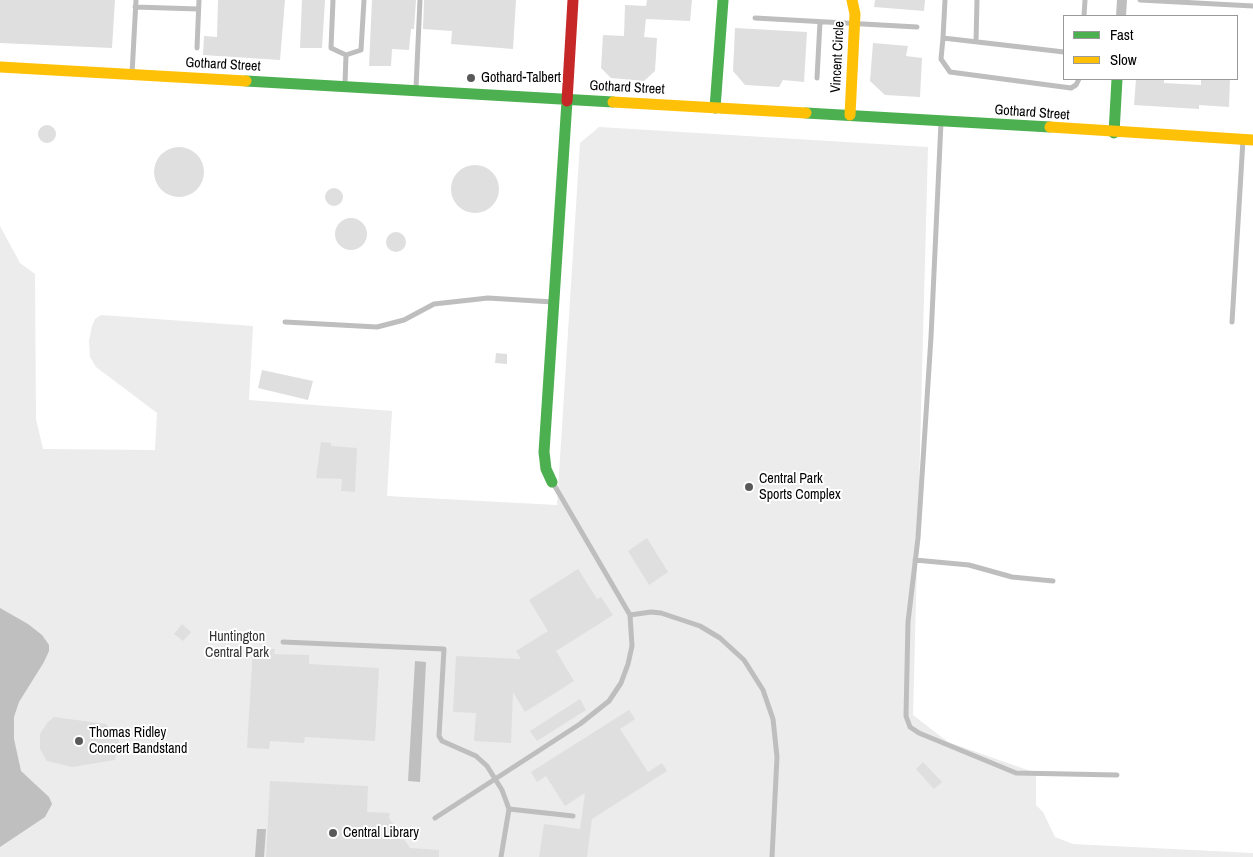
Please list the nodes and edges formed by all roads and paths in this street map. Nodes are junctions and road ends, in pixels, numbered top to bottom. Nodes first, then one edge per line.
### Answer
1 (136, 0) edge
2 (199, 0) edge
3 (334, 0) edge
4 (364, 0) edge
5 (420, 0) edge
6 (573, 0) edge
7 (723, 0) edge
8 (852, 0) edge
9 (945, 0) edge
10 (977, 0) edge
11 (1085, 0) edge
12 (1122, 0) edge
13 (1140, 0) edge
14 (1253, 6) edge
15 (135, 7) junction
16 (198, 9) junction
17 (1084, 15) edge
18 (1121, 15) edge
19 (755, 18) dead end
20 (820, 22) junction
21 (854, 24) junction
22 (917, 27) dead end
23 (943, 38) junction
24 (976, 42) junction
25 (197, 48) dead end
26 (1063, 52) edge
27 (346, 55) junction
28 (0, 67) edge
29 (132, 75) junction
30 (817, 78) dead end
31 (1078, 80) edge
32 (1117, 80) edge
33 (345, 87) junction
34 (416, 92) junction
35 (566, 100) junction
36 (715, 108) junction
37 (850, 115) junction
38 (940, 121) junction
39 (1114, 133) junction
40 (1248, 140) edge
41 (553, 302) junction
42 (285, 322) dead end
43 (1232, 322) dead end
44 (552, 482) joint
45 (915, 560) junction
46 (1053, 581) dead end
47 (630, 615) junction
48 (282, 642) dead end
49 (1117, 775) dead end
50 (495, 779) junction
51 (510, 809) junction
52 (574, 816) dead end
53 (435, 818) dead end
54 (501, 857) edge
55 (772, 857) edge

1 - 15 lane
2 - 16 lane
3 - 27 lane
4 - 27 lane
5 - 34 lane
6 - 35 street
7 - 36 street
8 - 21 street, Vincent Circle
9 - 23 lane
10 - 24 lane
11 - 17 lane
12 - 18 street
13 - 14 lane
15 - 16 lane
15 - 29 lane
16 - 25 lane
19 - 20 lane
20 - 21 lane
20 - 30 lane
21 - 22 lane
21 - 37 street, Vincent Circle
23 - 24 lane
23 - 31 lane
24 - 26 lane
27 - 33 lane
28 - 29 street, Gothard Street
29 - 33 street, Gothard Street
32 - 39 street
33 - 34 street, Gothard Street
34 - 35 street, Gothard Street
35 - 36 street, Gothard Street
35 - 41 street
36 - 37 street, Gothard Street
37 - 38 street, Gothard Street
38 - 39 street, Gothard Street
38 - 45 lane
39 - 40 street, Gothard Street
40 - 43 lane
41 - 42 lane
41 - 44 street
44 - 47 lane
45 - 46 lane
45 - 49 lane
47 - 50 lane
47 - 55 lane
48 - 50 lane
50 - 51 lane
50 - 53 lane
51 - 52 lane
51 - 54 lane

